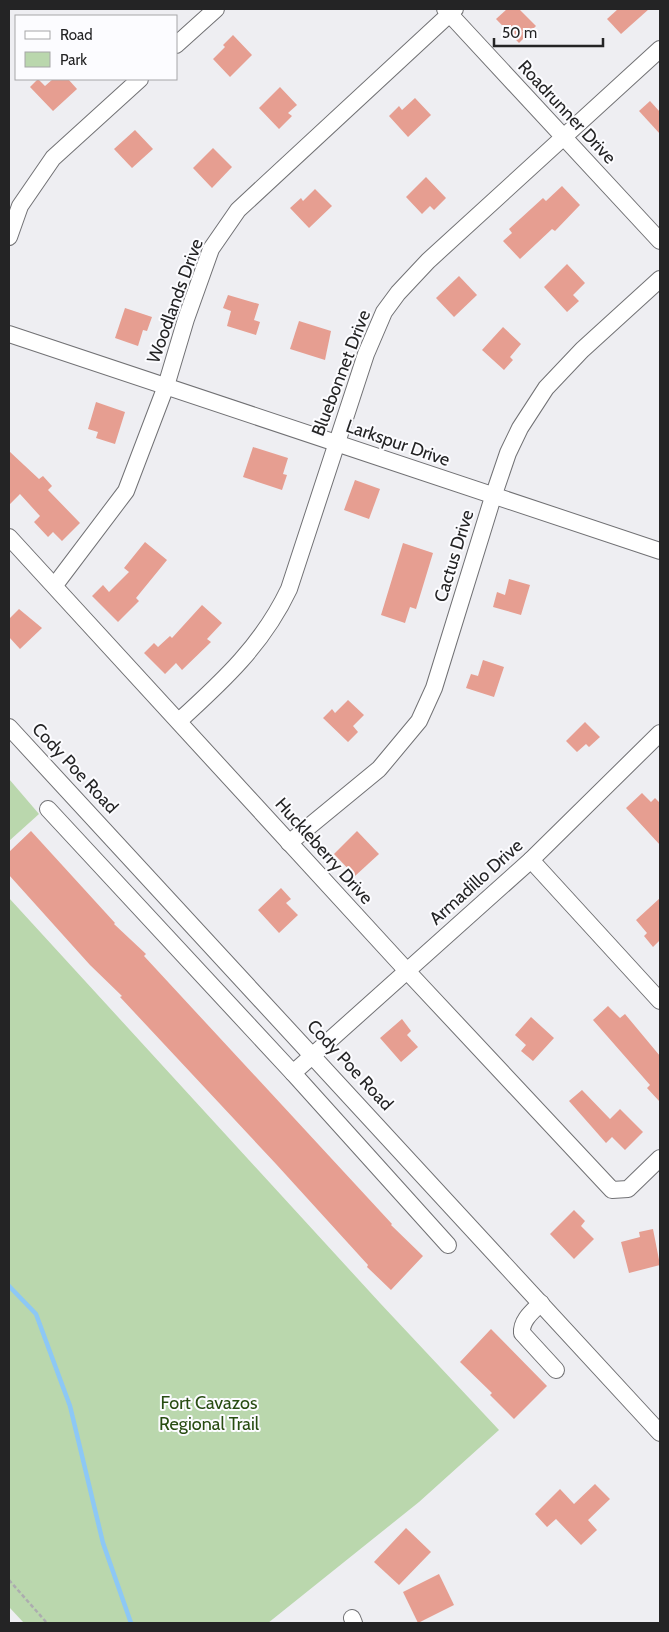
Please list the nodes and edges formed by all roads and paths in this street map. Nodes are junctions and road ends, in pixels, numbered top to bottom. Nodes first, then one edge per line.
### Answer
1 (216, 9) edge
2 (450, 10) edge
3 (178, 43) edge
4 (660, 49) edge
5 (139, 80) edge
6 (563, 138) junction
7 (9, 237) edge
8 (660, 241) edge
9 (660, 279) edge
10 (9, 334) edge
11 (166, 386) junction
12 (336, 442) junction
13 (493, 497) junction
14 (9, 537) edge
15 (659, 547) edge
16 (55, 585) junction
17 (179, 721) junction
18 (9, 727) edge
19 (657, 742) edge
20 (48, 809) dead end
21 (289, 843) junction
22 (531, 860) junction
23 (136, 863) junction
24 (114, 881) junction
25 (408, 972) junction
26 (660, 1000) edge
27 (313, 1055) junction
28 (293, 1073) junction
29 (660, 1158) edge
30 (434, 1187) junction
31 (413, 1205) junction
32 (448, 1245) dead end
33 (541, 1303) junction
34 (556, 1370) dead end
35 (660, 1433) edge
36 (9, 1580) edge
37 (47, 1623) edge

1 - 3 street
2 - 6 street, Roadrunner Drive
2 - 11 street, Woodlands Drive
4 - 6 street, Bluebonnet Drive
5 - 7 street
6 - 8 street, Roadrunner Drive
6 - 12 street, Bluebonnet Drive
9 - 13 street, Cactus Drive
10 - 11 street, Larkspur Drive
11 - 12 street, Larkspur Drive
11 - 16 street, Woodlands Drive
12 - 13 street, Larkspur Drive
12 - 17 street, Bluebonnet Drive
13 - 15 street, Larkspur Drive
13 - 21 street, Cactus Drive
14 - 16 street, Huckleberry Drive
16 - 17 street, Huckleberry Drive
17 - 21 street, Huckleberry Drive
18 - 23 street, Cody Poe Road
19 - 22 street, Armadillo Drive
20 - 24 street
21 - 25 street, Huckleberry Drive
22 - 25 street, Armadillo Drive
22 - 26 street
23 - 24 street
23 - 27 street, Cody Poe Road
24 - 28 street
25 - 27 street, Armadillo Drive
25 - 29 street, Huckleberry Drive
27 - 28 street, Armadillo Drive
27 - 30 street, Cody Poe Road
28 - 31 street
30 - 31 street
30 - 33 street, Cody Poe Road
31 - 32 street
33 - 34 street
33 - 35 street, Cody Poe Road
36 - 37 path

